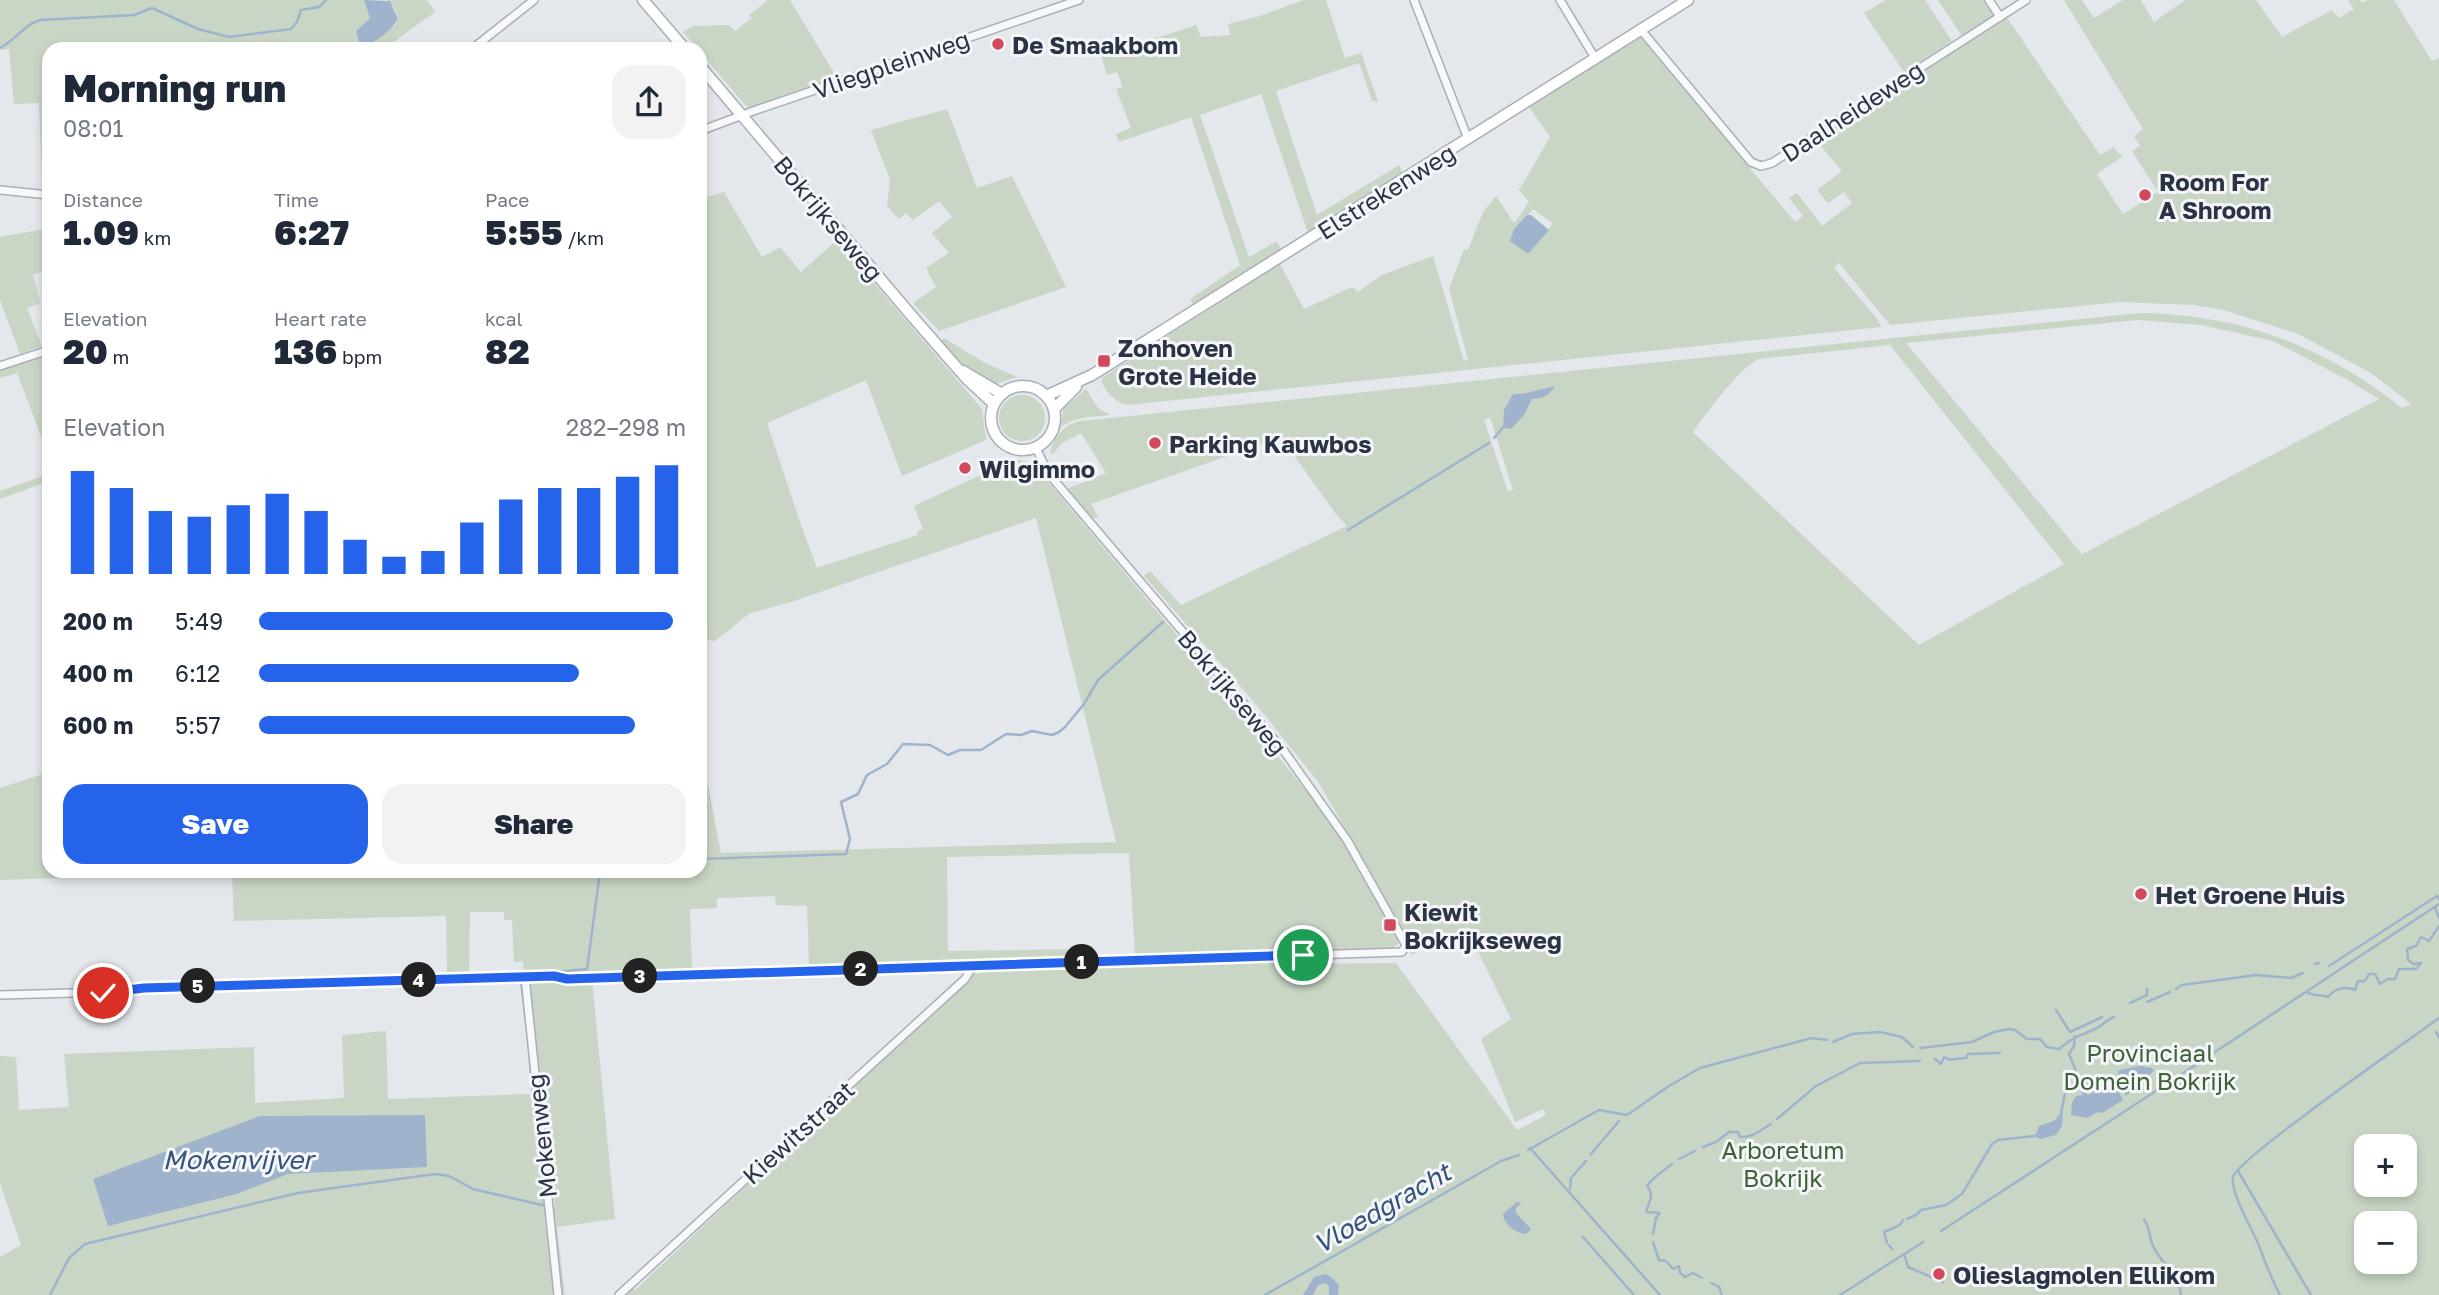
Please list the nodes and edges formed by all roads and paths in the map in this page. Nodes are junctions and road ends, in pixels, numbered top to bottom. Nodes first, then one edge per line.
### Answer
1 (534, 0) edge
2 (643, 0) edge
3 (1079, 0) edge
4 (1414, 0) edge
5 (1560, 0) edge
6 (1688, 0) edge
7 (1989, 0) edge
8 (2026, 0) edge
9 (2000, 17) junction
10 (1641, 30) junction
11 (481, 42) edge
12 (679, 42) edge
13 (1595, 58) junction
14 (707, 74) edge
15 (743, 116) junction
16 (707, 129) edge
17 (1468, 139) junction
18 (0, 190) edge
19 (42, 194) edge
20 (42, 352) edge
21 (0, 366) edge
22 (959, 369) junction
23 (1083, 381) junction
24 (1002, 394) junction
25 (1046, 396) junction
26 (994, 404) junction
27 (1054, 409) junction
28 (1036, 448) junction
29 (973, 965) junction
30 (525, 977) junction
31 (0, 995) edge
32 (558, 1295) edge
33 (619, 1295) edge

1 - 11 street
2 - 12 street
3 - 15 street, Vliegpleinweg
4 - 17 street
5 - 13 street
6 - 10 street, Elstrekenweg
7 - 9 street
8 - 9 street, Daalheideweg
9 - 10 street, Daalheideweg
10 - 13 street, Elstrekenweg
13 - 17 street, Elstrekenweg
14 - 15 street, Bokrijkseweg
15 - 16 street, Vliegpleinweg
15 - 22 street, Bokrijkseweg
17 - 23 street, Elstrekenweg
18 - 19 street
20 - 21 street
22 - 24 street, Bokrijkseweg
22 - 26 street, Bokrijkseweg
23 - 25 street, Elstrekenweg
23 - 27 street, Elstrekenweg
24 - 25 street
24 - 26 street
25 - 27 street
26 - 28 street
27 - 28 street
28 - 29 street, Bokrijkseweg
29 - 30 street
29 - 33 street, Kiewitstraat
30 - 31 street
30 - 32 street, Mokenweg

